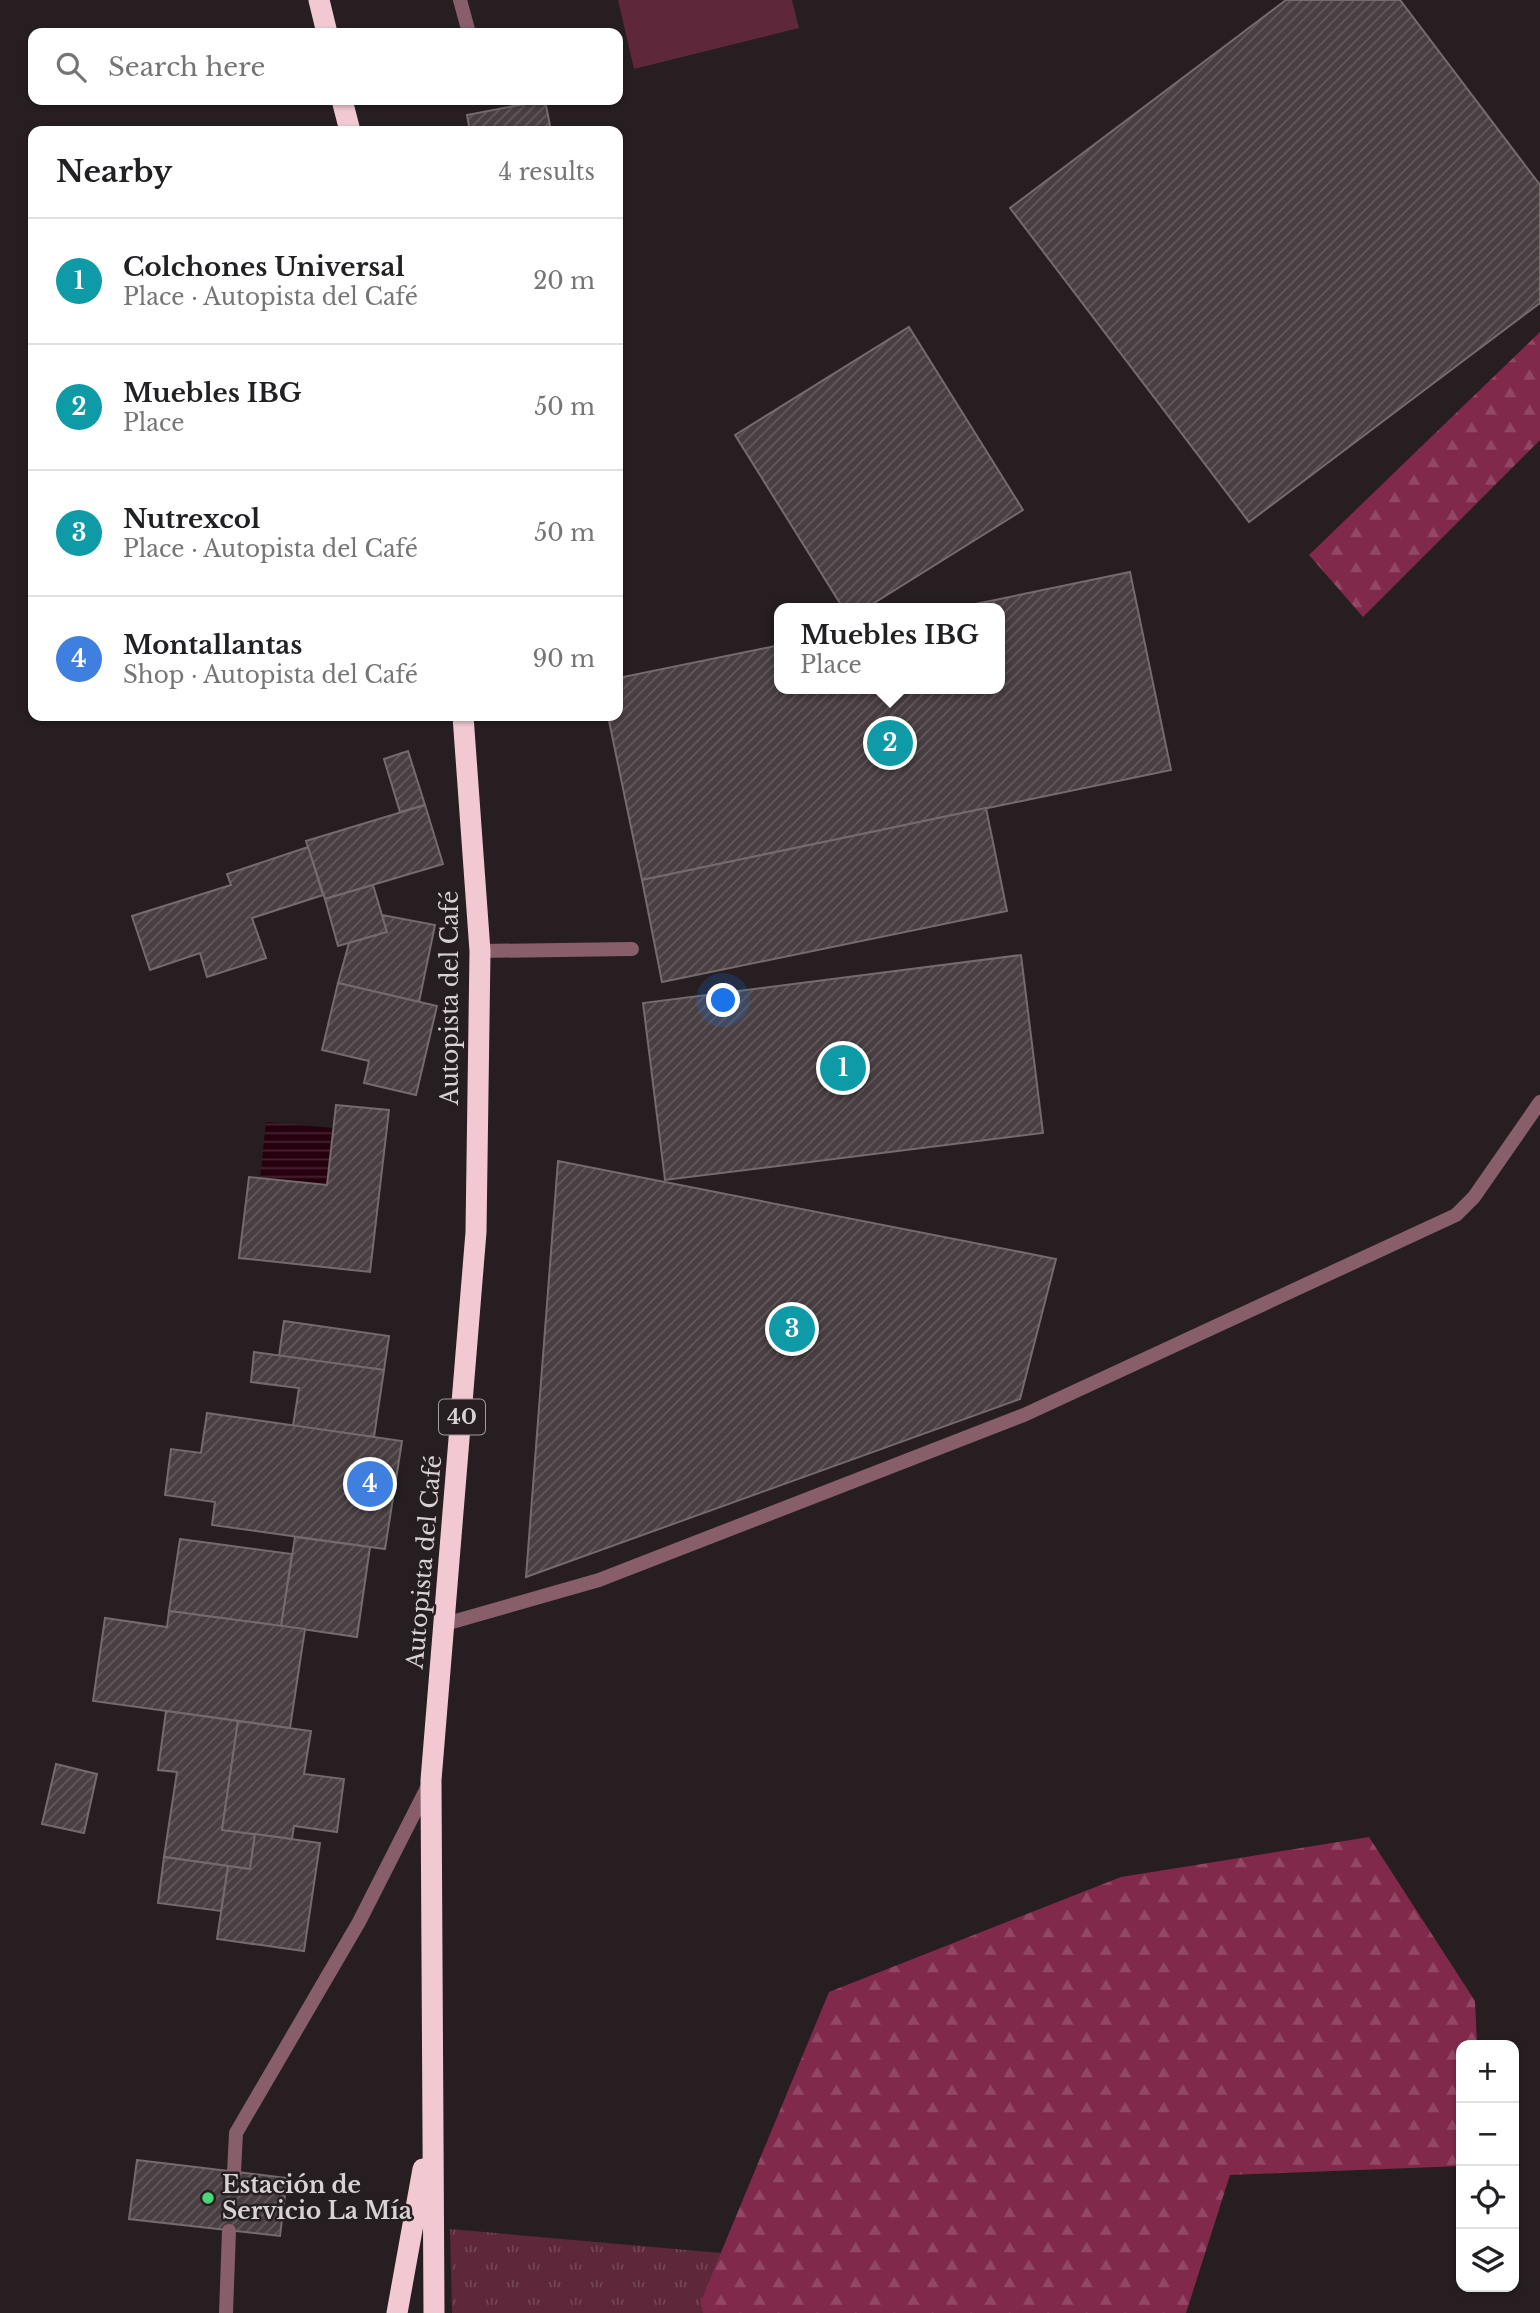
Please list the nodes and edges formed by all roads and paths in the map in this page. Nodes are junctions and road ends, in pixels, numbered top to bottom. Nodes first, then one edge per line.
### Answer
1 (319, 0) edge
2 (460, 0) edge
3 (326, 28) edge
4 (468, 28) edge
5 (343, 105) edge
6 (349, 126) edge
7 (463, 721) edge
8 (632, 949) dead end
9 (480, 951) junction
10 (1540, 1102) edge
11 (444, 1624) junction
12 (431, 1780) junction
13 (432, 2119) junction
14 (234, 2172) dead end
15 (229, 2231) dead end
16 (226, 2313) edge
17 (397, 2313) edge
18 (434, 2313) edge

1 - 3 highway
2 - 4 lane
5 - 6 highway
7 - 9 highway, Autopista del Café / 40
8 - 9 lane
9 - 11 highway, Autopista del Café / 40
10 - 11 lane
11 - 12 highway, Autopista del Café / 40
12 - 13 highway, Autopista del Café / 40
12 - 14 lane
13 - 17 highway, Autopista del Café / 40
13 - 18 highway, Autopista del Café / 40
15 - 16 lane

